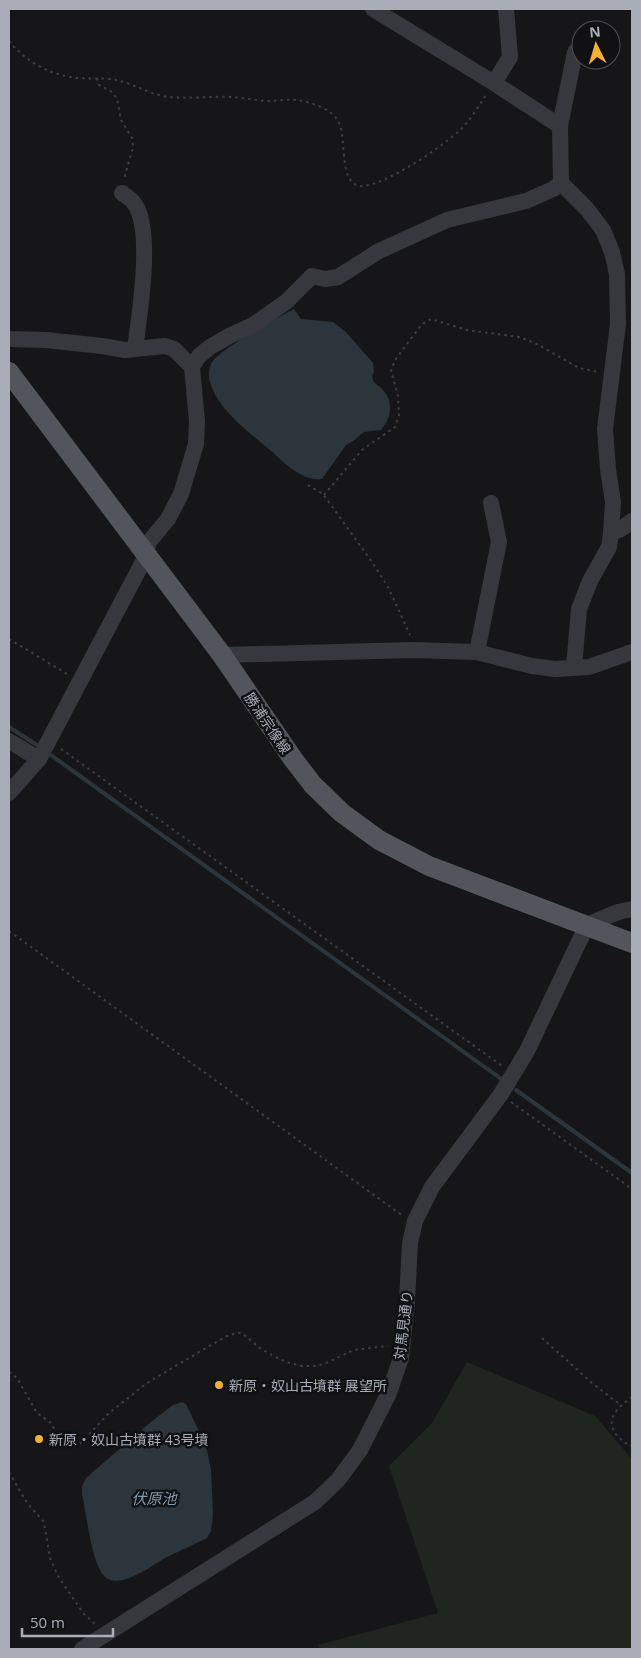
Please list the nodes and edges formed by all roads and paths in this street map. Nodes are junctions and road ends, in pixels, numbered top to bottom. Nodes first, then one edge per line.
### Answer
1 (373, 9) edge
2 (506, 9) edge
3 (9, 41) edge
4 (571, 70) edge
5 (97, 78) junction
6 (494, 83) junction
7 (560, 126) junction
8 (560, 183) junction
9 (122, 193) joint
10 (9, 339) edge
11 (135, 349) junction
12 (192, 367) junction
13 (9, 372) edge
14 (612, 372) junction
15 (308, 484) dead end
16 (324, 496) junction
17 (491, 503) dead end
18 (632, 521) edge
19 (611, 533) junction
20 (146, 556) junction
21 (9, 639) edge
22 (412, 650) junction
23 (477, 652) junction
24 (632, 652) edge
25 (222, 656) junction
26 (574, 667) junction
27 (80, 681) junction
28 (9, 741) edge
29 (44, 749) junction
30 (9, 793) edge
31 (632, 909) edge
32 (587, 925) junction
33 (9, 931) edge
34 (632, 943) edge
35 (513, 1074) junction
36 (501, 1094) junction
37 (632, 1189) edge
38 (414, 1221) junction
39 (542, 1338) dead end
40 (402, 1341) junction
41 (9, 1372) edge
42 (632, 1397) edge
43 (622, 1406) junction
44 (632, 1446) edge
45 (9, 1472) edge
46 (104, 1634) junction
47 (82, 1649) edge

1 - 6 street
2 - 6 street
3 - 5 path
4 - 7 street
5 - 6 path
5 - 9 path
6 - 7 street
7 - 8 street
8 - 12 street
8 - 14 street
9 - 11 street
10 - 11 street
11 - 12 street
12 - 20 street
13 - 20 main road, 勝浦宗像線
14 - 16 path
14 - 19 street
15 - 16 path
16 - 22 path
17 - 23 street
18 - 19 street
19 - 26 street
20 - 25 main road, 勝浦宗像線
20 - 27 street
21 - 27 path
22 - 23 street
22 - 25 street
23 - 26 street
24 - 26 street
25 - 32 main road, 勝浦宗像線
27 - 29 street
28 - 29 street
29 - 30 street
29 - 35 path
31 - 32 street
32 - 34 main road, 勝浦宗像線
32 - 35 street, 対馬見通り
33 - 38 path
35 - 36 street, 対馬見通り
36 - 37 path
36 - 38 street, 対馬見通り
38 - 40 street, 対馬見通り
39 - 43 path
40 - 41 path
40 - 46 street, 対馬見通り
42 - 43 path
43 - 44 path
45 - 46 path
46 - 47 street, 対馬見通り

